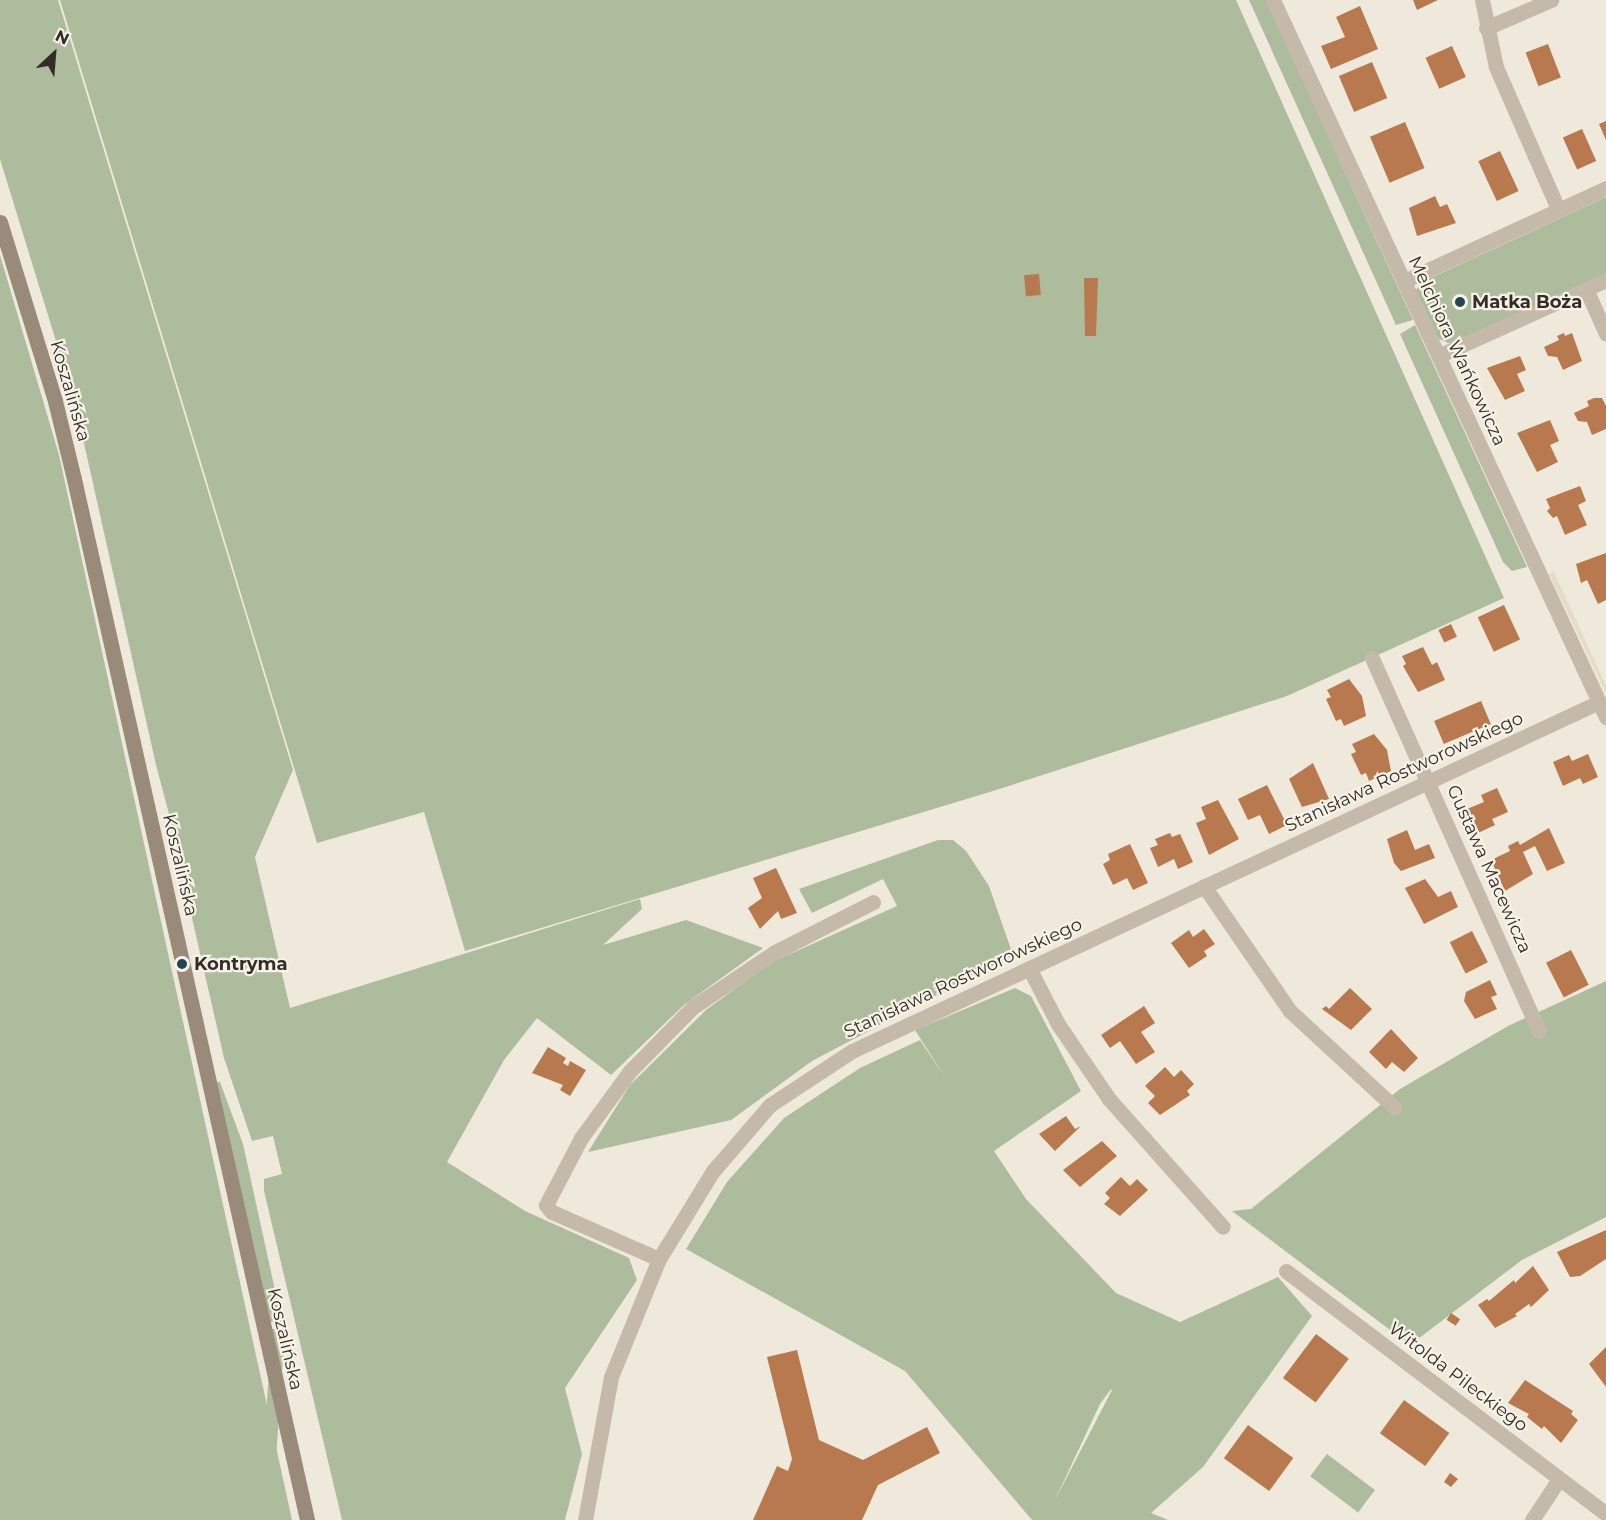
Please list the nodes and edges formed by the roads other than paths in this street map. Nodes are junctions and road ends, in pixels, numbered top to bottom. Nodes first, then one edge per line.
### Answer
1 (1273, 0) edge
2 (1482, 0) edge
3 (1551, 0) edge
4 (1486, 28) junction
5 (1606, 188) edge
6 (1558, 209) junction
7 (0, 222) edge
8 (1606, 280) edge
9 (1404, 281) junction
10 (1586, 289) junction
11 (1606, 334) edge
12 (1438, 356) junction
13 (1372, 658) dead end
14 (1603, 708) edge
15 (1430, 784) junction
16 (1204, 886) junction
17 (873, 902) dead end
18 (1029, 968) junction
19 (1539, 1031) dead end
20 (1394, 1107) dead end
21 (1223, 1227) dead end
22 (659, 1259) junction
23 (1286, 1271) dead end
24 (1559, 1479) junction
25 (1606, 1514) edge
26 (307, 1520) edge
27 (585, 1520) edge
28 (1532, 1520) edge

1 - 9 street, Melchiora Wańkowicza
2 - 4 street
3 - 4 street
4 - 6 street
5 - 6 street
6 - 9 street
7 - 26 street, Koszalińska
8 - 10 street
9 - 12 street, Melchiora Wańkowicza
10 - 11 street
10 - 12 street
12 - 14 street, Melchiora Wańkowicza
13 - 15 street, Gustawa Macewicza
14 - 15 street, Stanisława Rostworowskiego
15 - 16 street, Stanisława Rostworowskiego
15 - 19 street, Gustawa Macewicza
16 - 18 street, Stanisława Rostworowskiego
16 - 20 street
17 - 22 street
18 - 21 street
18 - 22 street, Stanisława Rostworowskiego
22 - 27 street, Stanisława Rostworowskiego
23 - 24 street, Witolda Pileckiego
24 - 25 street, Witolda Pileckiego
24 - 28 street

